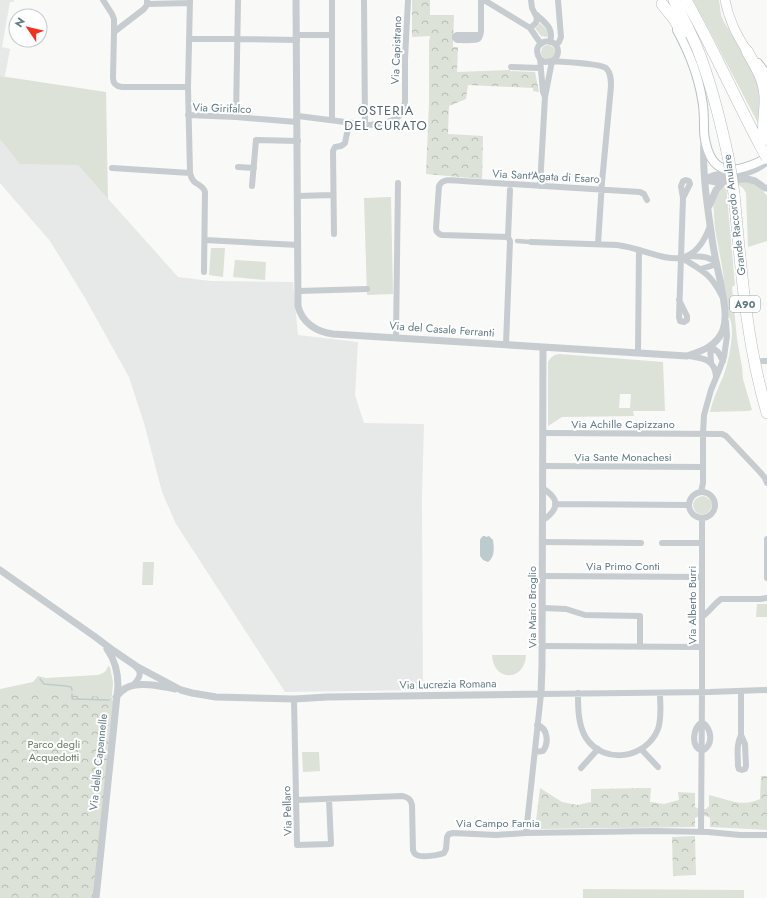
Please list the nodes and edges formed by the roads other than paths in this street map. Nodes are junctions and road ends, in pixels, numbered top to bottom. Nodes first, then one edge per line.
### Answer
1 (103, 0) edge
2 (238, 0) edge
3 (296, 0) edge
4 (332, 0) edge
5 (364, 0) edge
6 (408, 0) edge
7 (482, 0) edge
8 (531, 0) edge
9 (558, 0) edge
10 (674, 0) edge
11 (686, 0) edge
12 (725, 0) edge
13 (147, 2) edge
14 (190, 2) edge
15 (661, 2) edge
16 (537, 15) junction
17 (530, 28) junction
18 (114, 32) junction
19 (332, 35) junction
20 (480, 35) dead end
21 (297, 38) junction
22 (237, 39) junction
23 (189, 40) junction
24 (553, 43) junction
25 (539, 45) junction
26 (747, 51) junction
27 (558, 52) junction
28 (540, 59) junction
29 (552, 61) junction
30 (571, 63) junction
31 (511, 67) dead end
32 (540, 68) junction
33 (767, 75) edge
34 (707, 76) junction
35 (188, 87) junction
36 (545, 97) junction
37 (188, 115) junction
38 (236, 117) junction
39 (298, 119) junction
40 (332, 120) junction
41 (349, 123) junction
42 (365, 124) junction
43 (704, 139) junction
44 (298, 141) junction
45 (765, 145) edge
46 (767, 158) edge
47 (767, 162) edge
48 (238, 167) dead end
49 (112, 168) dead end
50 (254, 168) junction
51 (758, 168) junction
52 (190, 173) junction
53 (705, 180) junction
54 (723, 182) junction
55 (398, 183) dead end
56 (252, 186) dead end
57 (540, 186) junction
58 (510, 190) dead end
59 (602, 190) junction
60 (766, 190) edge
61 (333, 195) junction
62 (298, 196) junction
63 (683, 198) dead end
64 (647, 200) dead end
65 (708, 208) junction
66 (710, 226) junction
67 (334, 234) dead end
68 (509, 239) junction
69 (205, 240) junction
70 (517, 241) joint
71 (531, 242) joint
72 (598, 244) junction
73 (298, 245) junction
74 (639, 250) junction
75 (688, 256) junction
76 (682, 258) junction
77 (717, 264) junction
78 (701, 269) junction
79 (204, 272) dead end
80 (368, 289) dead end
81 (299, 291) junction
82 (723, 298) junction
83 (679, 300) dead end
84 (725, 313) junction
85 (396, 337) junction
86 (506, 344) junction
87 (710, 346) junction
88 (543, 347) junction
89 (556, 348) junction
90 (638, 353) junction
91 (687, 356) junction
92 (543, 357) junction
93 (723, 361) junction
94 (711, 362) junction
95 (716, 379) junction
96 (767, 413) edge
97 (543, 433) junction
98 (703, 434) junction
99 (543, 466) junction
100 (702, 467) junction
101 (767, 483) edge
102 (543, 488) junction
103 (701, 492) junction
104 (555, 504) junction
105 (689, 505) junction
106 (702, 519) junction
107 (542, 520) junction
108 (767, 539) edge
109 (543, 542) junction
110 (641, 543) dead end
111 (662, 543) dead end
112 (702, 543) junction
113 (0, 570) edge
114 (543, 576) junction
115 (702, 577) junction
116 (767, 578) edge
117 (767, 598) edge
118 (543, 608) junction
119 (702, 616) junction
120 (94, 636) junction
121 (542, 646) junction
122 (640, 647) junction
123 (702, 647) junction
124 (136, 666) junction
125 (117, 675) junction
126 (133, 685) junction
127 (181, 690) junction
128 (767, 690) edge
129 (702, 692) junction
130 (741, 692) junction
131 (578, 693) junction
132 (660, 693) junction
133 (541, 694) junction
134 (116, 697) junction
135 (294, 699) junction
136 (537, 725) junction
137 (741, 735) junction
138 (598, 749) junction
139 (641, 749) junction
140 (535, 752) junction
141 (658, 767) dead end
142 (581, 768) dead end
143 (329, 799) junction
144 (296, 800) junction
145 (701, 832) junction
146 (526, 833) junction
147 (767, 835) edge
148 (96, 898) edge

1 - 18 street
2 - 22 street
3 - 21 street, Via del Casale Ferranti
4 - 19 street
5 - 42 street
6 - 42 street, Via Capistrano
7 - 17 street
7 - 20 street
8 - 16 street
9 - 24 street
10 - 34 highway, Grande Raccordo Anulare / A90
11 - 45 highway
12 - 26 main road
13 - 14 street
13 - 18 street
14 - 23 street
15 - 34 highway
15 - 43 main road
16 - 17 street
16 - 24 street
17 - 25 street
18 - 35 street
19 - 21 street
19 - 40 street
21 - 22 street
21 - 39 street, Via del Casale Ferranti
22 - 23 street
22 - 38 street
23 - 35 street
24 - 25 street
24 - 27 street
25 - 28 street
26 - 33 main road
26 - 45 highway
27 - 29 street
27 - 30 street
28 - 29 street
28 - 32 street
29 - 30 street
29 - 36 street
30 - 59 street
31 - 32 street
32 - 36 street
34 - 96 highway, Grande Raccordo Anulare / A90, bridge
35 - 37 street
36 - 57 street
37 - 38 street, Via Girifalco
37 - 52 street, Via Girifalco
38 - 39 street, Via Girifalco
39 - 40 street, Via Capistrano
39 - 44 street, Via del Casale Ferranti
40 - 41 street, Via Capistrano
41 - 42 street, Via Capistrano
41 - 61 street
43 - 46 main road
43 - 53 street, Via del Casale Ferranti
44 - 50 street
44 - 62 street, Via del Casale Ferranti
45 - 46 highway, bridge
47 - 51 street
48 - 50 street
49 - 52 street
50 - 56 street
51 - 53 street
51 - 60 street
52 - 69 street
53 - 54 street
53 - 65 street, Via del Casale Ferranti
54 - 60 street
54 - 65 street
55 - 85 street
57 - 59 street, Via Sant'Agata di Esaro
57 - 68 street, Via Sant'Agata di Esaro
58 - 68 street
59 - 64 street, Via Sant'Agata di Esaro
59 - 72 street
61 - 62 street
61 - 67 street
62 - 73 street, Via del Casale Ferranti
63 - 76 street
65 - 66 street, Via del Casale Ferranti
66 - 75 street
66 - 77 street, Via del Casale Ferranti
68 - 70 street
68 - 86 street
69 - 73 street
69 - 79 street
70 - 71 street
71 - 72 street
72 - 74 street
73 - 81 street, Via del Casale Ferranti
74 - 76 street
74 - 90 street
75 - 76 street
75 - 77 street
76 - 78 street
76 - 83 street
77 - 78 street
77 - 82 street, Via del Casale Ferranti
78 - 82 street
80 - 81 street
81 - 85 street, Via del Casale Ferranti
82 - 84 street, Via del Casale Ferranti
84 - 87 street, Via del Casale Ferranti
84 - 93 street
85 - 86 street, Via del Casale Ferranti
86 - 88 street, Via del Casale Ferranti
87 - 91 street, Via del Casale Ferranti
87 - 93 street
87 - 94 street
88 - 89 street, Via del Casale Ferranti
88 - 92 street, Via Mario Broglio
89 - 90 street, Via del Casale Ferranti
89 - 92 street
90 - 91 street, Via del Casale Ferranti
91 - 94 street
92 - 97 street, Via Mario Broglio
93 - 95 street
94 - 95 street
95 - 98 street
97 - 98 street, Via Achille Capizzano
97 - 99 street, Via Mario Broglio
98 - 100 street
98 - 101 street, Via Achille Capizzano
99 - 100 street, Via Sante Monachesi
99 - 102 street, Via Mario Broglio
100 - 103 street
102 - 104 street
102 - 107 street, Via Mario Broglio
103 - 105 street
103 - 106 street
104 - 105 street
104 - 107 street
105 - 106 street
106 - 112 street, Via Alberto Burri
107 - 109 street, Via Mario Broglio
108 - 116 street
109 - 110 street
109 - 114 street, Via Mario Broglio
111 - 112 street
112 - 115 street, Via Alberto Burri
113 - 120 street, Via delle Capannelle
114 - 115 street, Via Primo Conti
114 - 118 street, Via Mario Broglio
115 - 119 street, Via Alberto Burri
117 - 119 street
118 - 121 street, Via Mario Broglio
118 - 122 street
119 - 123 street, Via Alberto Burri
120 - 124 street, Via delle Capannelle
120 - 125 street, Via delle Capannelle
121 - 122 street
121 - 133 street, Via Mario Broglio
122 - 123 street
123 - 129 street, Via Alberto Burri
124 - 125 street
124 - 126 street
124 - 127 street, Via Lucrezia Romana
125 - 126 street
125 - 134 street, Via delle Capannelle
126 - 127 street
126 - 134 street
127 - 135 street, Via Lucrezia Romana
128 - 130 street, Via Lucrezia Romana
129 - 130 street, Via Lucrezia Romana
129 - 132 street, Via Lucrezia Romana
129 - 145 street, Via Alberto Burri
130 - 137 street
131 - 132 street, Via Lucrezia Romana
131 - 133 street, Via Lucrezia Romana
131 - 138 street
132 - 139 street
133 - 135 street, Via Lucrezia Romana
133 - 136 street
134 - 148 street, Via delle Capannelle
135 - 144 street, Via Pellaro
136 - 140 street
136 - 140 street
137 - 137 street
138 - 139 street
138 - 142 street
139 - 141 street
140 - 146 street
143 - 144 street, Via Campo Farnia
143 - 144 street, Via Pellaro
143 - 146 street, Via Campo Farnia
145 - 146 street, Via Campo Farnia
145 - 147 street, Via Campo Farnia

